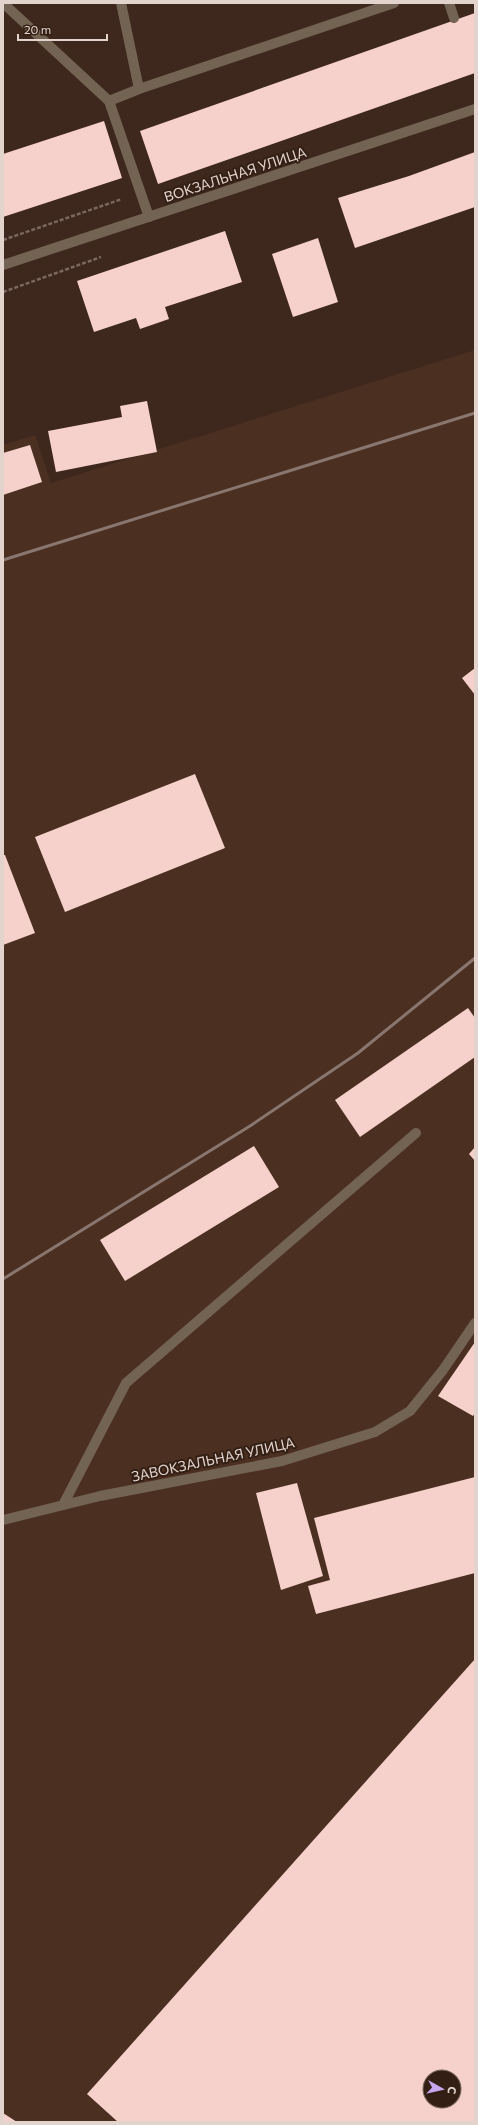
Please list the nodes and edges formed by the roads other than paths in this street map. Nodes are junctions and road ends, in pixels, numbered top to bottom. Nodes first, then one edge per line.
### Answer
1 (3, 3) edge
2 (120, 3) edge
3 (394, 3) edge
4 (449, 3) edge
5 (454, 18) dead end
6 (139, 88) junction
7 (109, 101) junction
8 (475, 109) edge
9 (149, 217) junction
10 (3, 265) edge
11 (416, 1133) dead end
12 (475, 1323) edge
13 (63, 1505) junction
14 (3, 1520) edge

1 - 7 street
2 - 6 street
3 - 6 street
4 - 5 street
6 - 7 street
7 - 9 street
8 - 9 street, ВОКЗАЛЬНАЯ УЛИЦА
9 - 10 street, ВОКЗАЛЬНАЯ УЛИЦА
11 - 13 street
12 - 13 street, ЗАВОКЗАЛЬНАЯ УЛИЦА
13 - 14 street, ЗАВОКЗАЛЬНАЯ УЛИЦА

